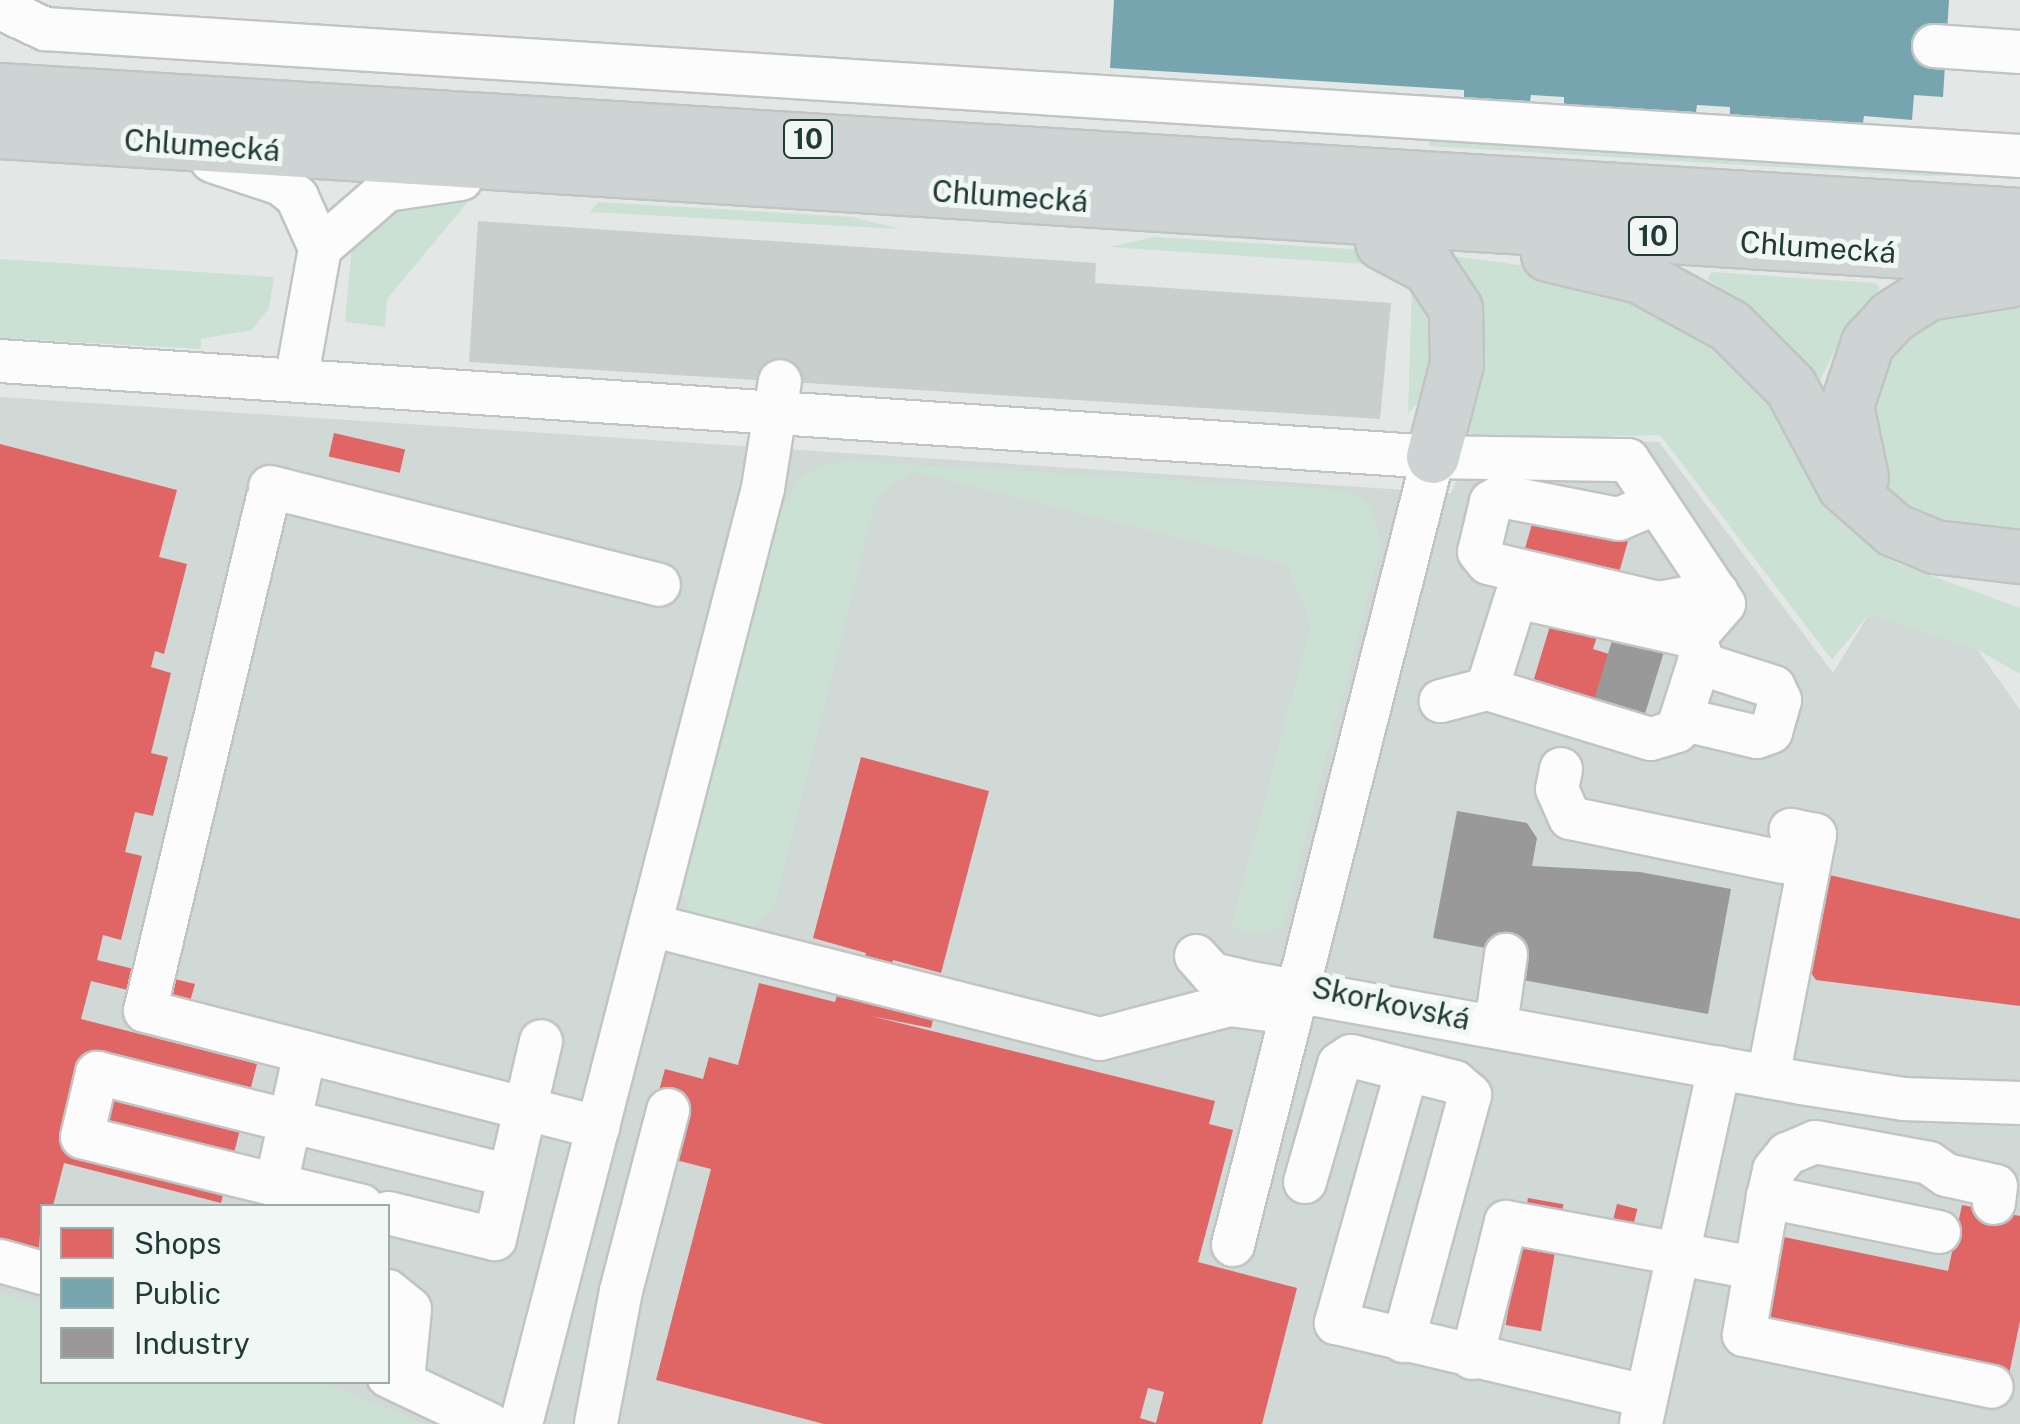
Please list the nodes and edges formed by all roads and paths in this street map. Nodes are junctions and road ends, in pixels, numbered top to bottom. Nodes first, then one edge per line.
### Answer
1 (0, 8) edge
2 (1934, 46) dead end
3 (2020, 52) edge
4 (0, 90) edge
5 (0, 132) edge
6 (130, 140) junction
7 (2020, 156) edge
8 (604, 170) junction
9 (2020, 186) edge
10 (1806, 201) junction
11 (1287, 213) junction
12 (2020, 215) edge
13 (1382, 244) junction
14 (320, 248) junction
15 (2020, 260) edge
16 (2020, 280) edge
17 (0, 362) edge
18 (296, 381) junction
19 (778, 397) junction
20 (1433, 457) junction
21 (1654, 504) junction
22 (1878, 516) junction
23 (2002, 557) edge
24 (660, 585) dead end
25 (1717, 592) junction
26 (1697, 650) junction
27 (1487, 689) junction
28 (1442, 701) dead end
29 (1681, 719) junction
30 (1562, 770) dead end
31 (650, 924) junction
32 (1506, 955) dead end
33 (1295, 1001) junction
34 (1179, 1020) junction
35 (1496, 1025) junction
36 (542, 1041) dead end
37 (305, 1052) junction
38 (1719, 1067) junction
39 (1406, 1070) junction
40 (1768, 1077) junction
41 (2020, 1102) edge
42 (524, 1108) junction
43 (668, 1110) dead end
44 (290, 1122) junction
45 (598, 1126) junction
46 (509, 1176) junction
47 (1304, 1182) dead end
48 (276, 1185) junction
49 (1768, 1198) junction
50 (1994, 1203) dead end
51 (354, 1204) edge
52 (390, 1213) edge
53 (1940, 1232) dead end
54 (1233, 1245) dead end
55 (1677, 1250) junction
56 (0, 1261) edge
57 (1754, 1268) junction
58 (40, 1271) edge
59 (560, 1276) junction
60 (621, 1291) junction
61 (390, 1293) edge
62 (1402, 1341) junction
63 (1472, 1358) junction
64 (395, 1379) edge
65 (1992, 1387) dead end
66 (1643, 1410) edge
67 (596, 1423) edge
68 (489, 1424) edge
69 (521, 1424) edge

1 - 7 street
2 - 3 street
4 - 10 main road, Chlumecká / 10
5 - 6 main road, Chlumecká / 10
6 - 8 main road, Chlumecká / 10
6 - 14 street
8 - 11 main road, Chlumecká / 10
8 - 14 street
9 - 10 main road, 10
10 - 12 main road, Chlumecká / 10
11 - 13 main road
11 - 15 main road, Chlumecká / 10
13 - 20 main road
13 - 22 main road
14 - 18 street
16 - 22 main road
17 - 18 street
18 - 19 street
19 - 20 street
19 - 31 street
20 - 21 street
20 - 33 street, Skorkovská
21 - 25 street
21 - 25 street
22 - 23 main road
24 - 37 street
25 - 26 street
26 - 27 street
26 - 29 street
26 - 29 street
27 - 28 street
27 - 29 street
30 - 40 street
31 - 34 street
31 - 45 street
32 - 35 street
33 - 34 street
33 - 34 street
33 - 35 street, Skorkovská
33 - 54 street
35 - 38 street, Skorkovská
36 - 42 street
37 - 42 street
37 - 44 street
38 - 40 street, Skorkovská
38 - 55 street
39 - 47 street
39 - 62 street
39 - 62 street
40 - 41 street, Skorkovská
42 - 45 street
42 - 46 street
43 - 60 street
44 - 46 street
44 - 48 street
44 - 48 street
45 - 59 street
46 - 52 street
48 - 51 street
49 - 50 street
49 - 53 street
49 - 57 street
55 - 57 street
55 - 63 street
55 - 66 street
56 - 58 street
57 - 65 street
59 - 60 street
59 - 69 street
60 - 67 street
61 - 64 street
62 - 63 street
63 - 66 street
64 - 68 street

